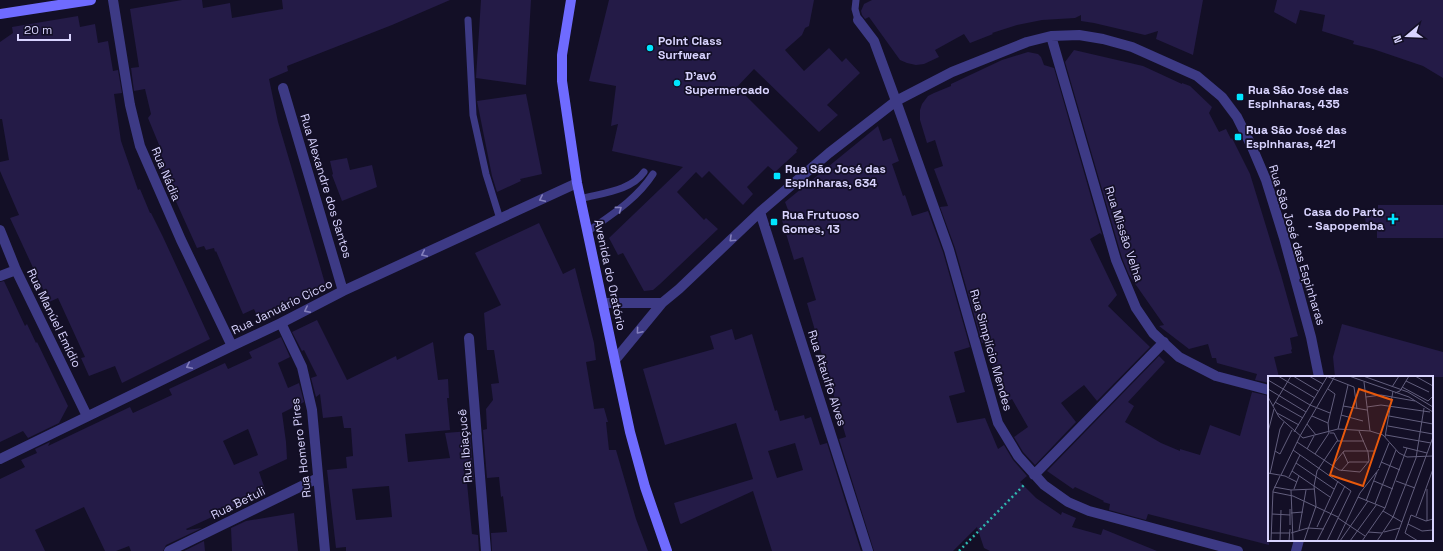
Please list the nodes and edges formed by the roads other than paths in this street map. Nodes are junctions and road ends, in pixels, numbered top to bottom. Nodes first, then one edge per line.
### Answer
1 (91, 0) edge
2 (113, 0) edge
3 (571, 0) edge
4 (856, 0) edge
5 (0, 14) edge
6 (468, 20) dead end
7 (858, 20) joint
8 (1051, 36) junction
9 (283, 88) dead end
10 (896, 101) junction
11 (644, 172) dead end
12 (653, 174) dead end
13 (577, 183) junction
14 (580, 199) junction
15 (760, 212) junction
16 (500, 219) junction
17 (0, 230) edge
18 (587, 232) junction
19 (16, 270) junction
20 (0, 276) edge
21 (343, 291) junction
22 (603, 303) junction
23 (662, 303) junction
24 (281, 323) junction
25 (469, 338) dead end
26 (1164, 342) junction
27 (232, 346) junction
28 (615, 360) junction
29 (1319, 376) edge
30 (1268, 390) edge
31 (87, 416) junction
32 (0, 459) edge
33 (1034, 475) junction
34 (318, 478) junction
35 (1299, 541) edge
36 (169, 551) edge
37 (325, 551) edge
38 (486, 551) edge
39 (667, 551) edge
40 (868, 551) edge
41 (1238, 551) edge
42 (1296, 551) edge

1 - 5 main road
2 - 27 street, Rua Nádia
3 - 13 main road, Avenida do Oratório
4 - 7 lane
6 - 16 lane
7 - 10 street, Rua Simplício Mendes
8 - 10 street, Rua São José das Espinharas
8 - 26 street, Rua Missão Velha
8 - 29 street, Rua São José das Espinharas
9 - 21 street, Rua Alexandre dos Santos
10 - 15 street, Rua São José das Espinharas
10 - 33 street, Rua Simplício Mendes
11 - 14 lane
18 -> 12 lane
13 - 14 main road, Avenida do Oratório
13 -> 16 street, Rua Januário Cicco
14 - 18 main road, Avenida do Oratório
15 -> 23 street, Rua São José das Espinharas
15 - 40 street, Rua Ataulfo Alves
16 -> 21 street, Rua Januário Cicco
17 - 19 street, Rua Manúel Emídio
18 - 22 main road, Avenida do Oratório
19 - 20 street
19 - 31 street, Rua Manúel Emídio
21 -> 24 street, Rua Januário Cicco
22 - 23 street
22 - 28 main road, Avenida do Oratório
23 -> 28 street, Rua São José das Espinharas
24 - 27 street, Rua Januário Cicco
24 - 34 street, Rua Homero Pires
25 - 38 street, Rua Ibiaçucê
26 - 30 street, Rua Missão Velha
26 - 33 street
27 -> 31 street, Rua Januário Cicco
28 - 39 main road, Avenida do Oratório
31 - 32 street, Rua Januário Cicco
33 - 41 street, Rua Simplício Mendes
34 - 36 street, Rua Betuli
34 - 37 street, Rua Homero Pires
35 - 42 street

